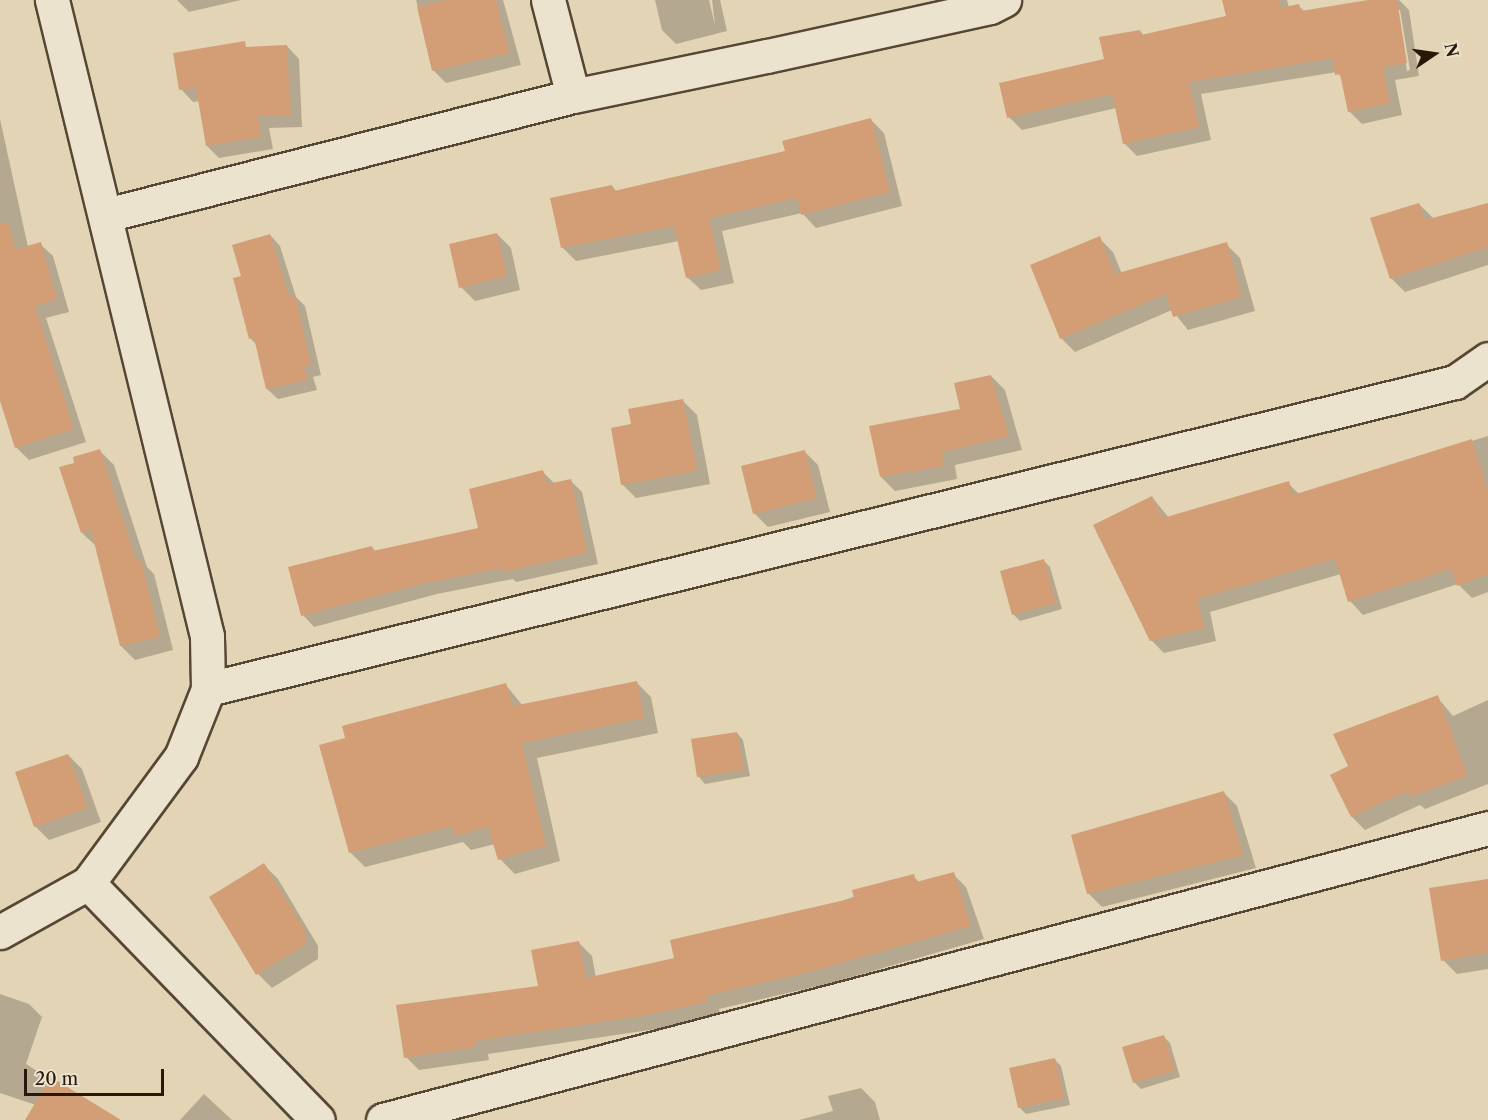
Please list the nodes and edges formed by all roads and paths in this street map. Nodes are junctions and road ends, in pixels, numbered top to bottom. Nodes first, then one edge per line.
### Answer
1 (52, 0) edge
2 (548, 0) edge
3 (1004, 0) edge
4 (573, 96) junction
5 (106, 215) junction
6 (1488, 359) edge
7 (208, 688) junction
8 (1488, 828) edge
9 (88, 883) junction
10 (0, 933) edge
11 (318, 1120) edge
12 (383, 1120) edge

1 - 5 street
2 - 4 street
3 - 4 street
4 - 5 street
5 - 7 street
6 - 7 street
7 - 9 street
8 - 12 street
9 - 10 street
9 - 11 street

